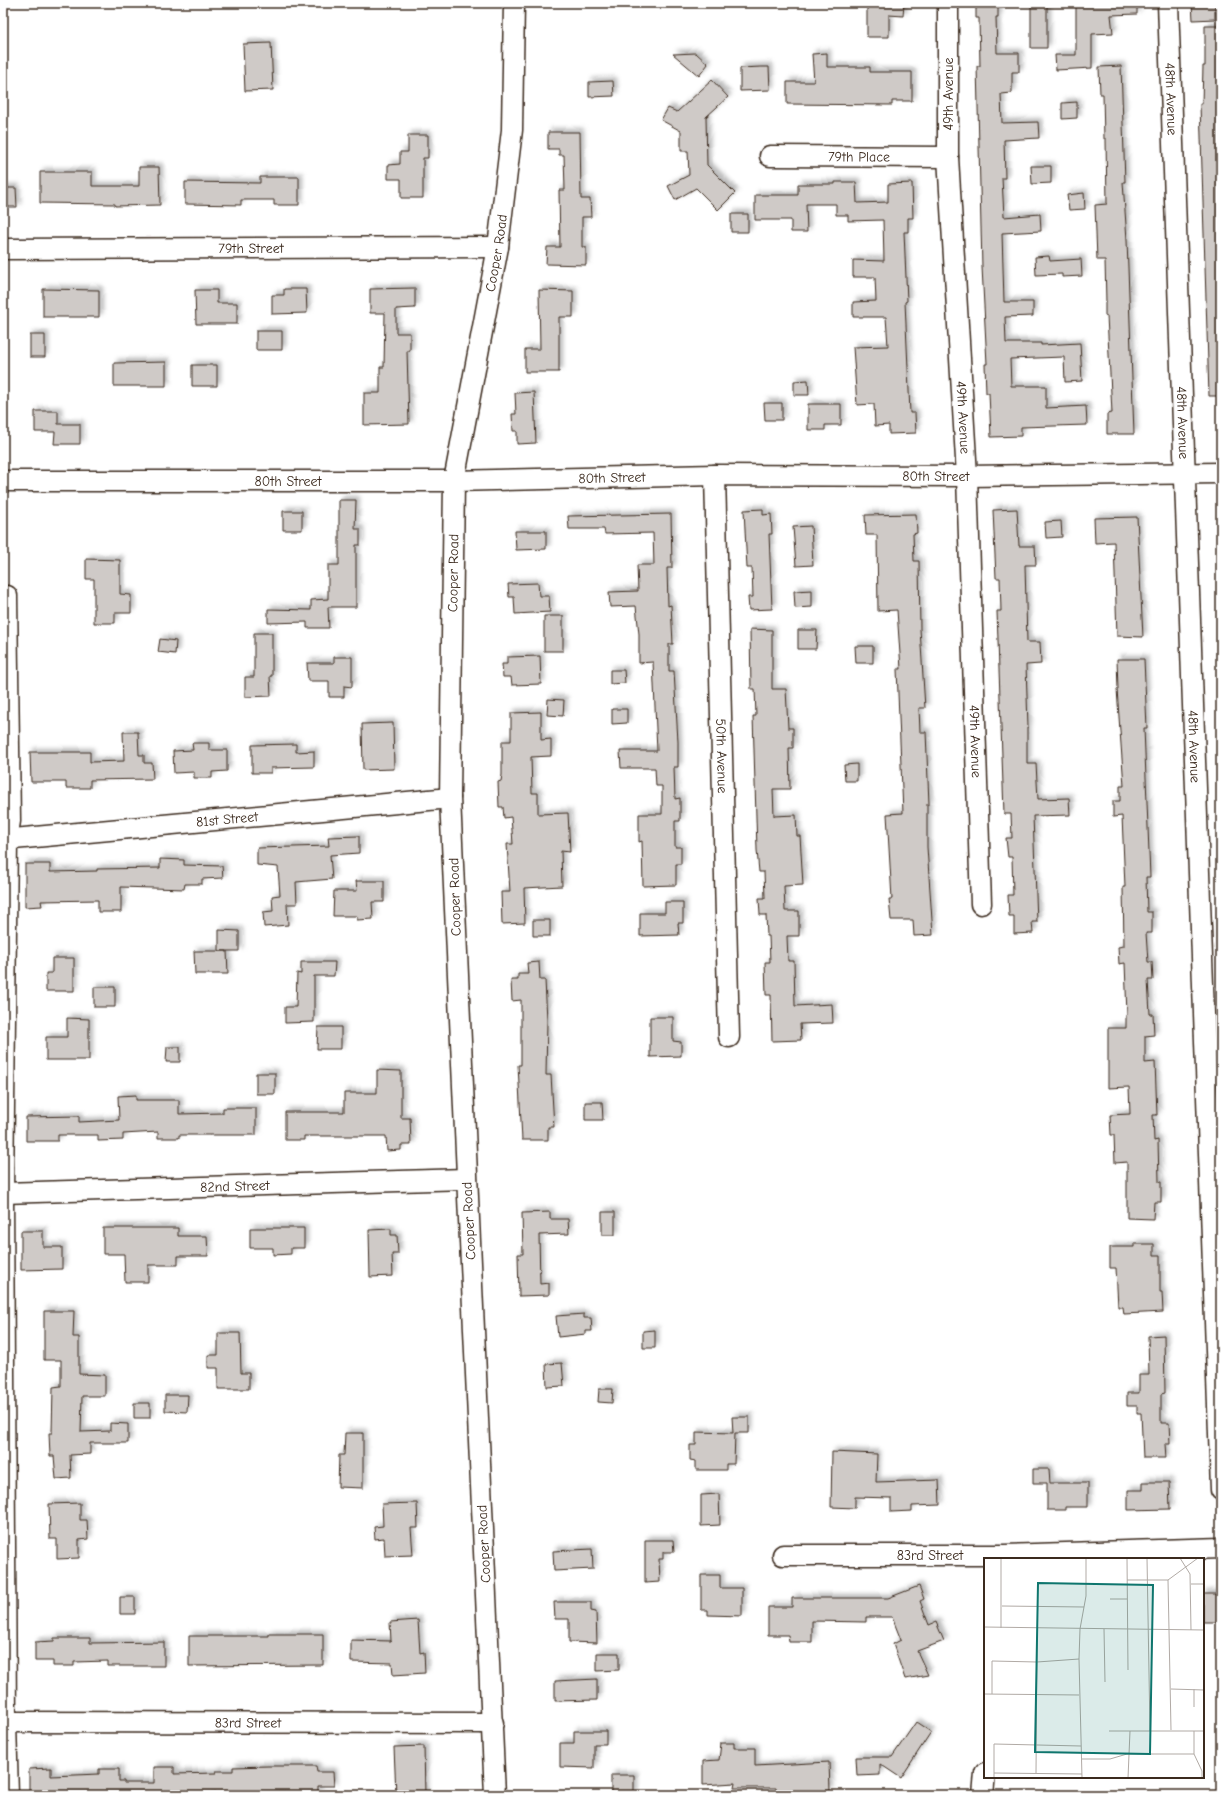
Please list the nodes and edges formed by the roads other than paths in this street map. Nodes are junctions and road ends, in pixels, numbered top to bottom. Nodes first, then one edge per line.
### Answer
1 (514, 3) edge
2 (948, 3) edge
3 (1168, 3) edge
4 (770, 156) dead end
5 (948, 157) junction
6 (498, 246) junction
7 (3, 249) edge
8 (1184, 473) junction
9 (1221, 473) edge
10 (715, 475) junction
11 (967, 476) junction
12 (3, 481) edge
13 (454, 481) junction
14 (7, 596) dead end
15 (450, 798) junction
16 (5, 840) edge
17 (981, 904) dead end
18 (728, 1036) dead end
19 (466, 1179) junction
20 (3, 1192) edge
21 (1221, 1490) edge
22 (1221, 1548) edge
23 (783, 1555) dead end
24 (1003, 1557) edge
25 (5, 1722) edge
26 (492, 1723) junction
27 (984, 1778) edge
28 (8, 1795) edge
29 (495, 1795) edge
30 (983, 1795) edge

1 - 6 street, Cooper Road
2 - 5 street, 49th Avenue
3 - 8 street, 48th Avenue
4 - 5 street, 79th Place
5 - 11 street, 49th Avenue
6 - 7 street, 79th Street
6 - 13 street, Cooper Road
8 - 9 street, 80th Street
8 - 11 street, 80th Street
8 - 21 street, 48th Avenue
10 - 11 street, 80th Street
10 - 13 street, 80th Street
10 - 18 street, 50th Avenue
11 - 17 street, 49th Avenue
12 - 13 street, 80th Street
13 - 15 street, Cooper Road
14 - 16 street
15 - 16 street, 81st Street
15 - 19 street, Cooper Road
16 - 20 street
19 - 20 street, 82nd Street
19 - 26 street, Cooper Road
20 - 25 street
22 - 24 street, 83rd Street
23 - 24 street, 83rd Street
25 - 26 street, 83rd Street
25 - 28 street
26 - 29 street, Cooper Road
27 - 30 street

